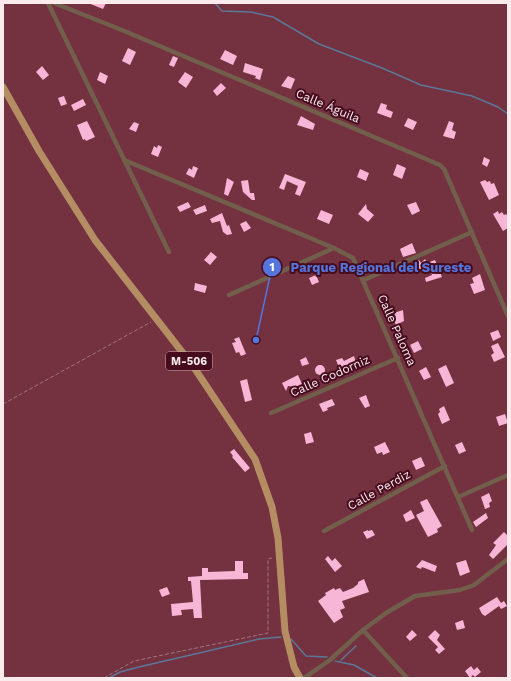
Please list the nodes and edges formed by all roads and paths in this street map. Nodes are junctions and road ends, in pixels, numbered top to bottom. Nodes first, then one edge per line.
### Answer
1 (48, 3) edge
2 (54, 3) edge
3 (3, 87) edge
4 (124, 160) junction
5 (472, 232) junction
6 (334, 248) junction
7 (169, 252) dead end
8 (364, 280) junction
9 (229, 295) dead end
10 (508, 316) edge
11 (156, 319) junction
12 (398, 358) junction
13 (3, 404) edge
14 (271, 414) dead end
15 (445, 466) junction
16 (508, 475) edge
17 (458, 498) junction
18 (472, 530) dead end
19 (324, 532) dead end
20 (280, 558) junction
21 (508, 559) edge
22 (363, 630) junction
23 (294, 667) junction
24 (104, 678) edge
25 (296, 678) edge
26 (300, 678) edge
27 (304, 678) edge
28 (407, 678) edge

1 - 4 street
2 - 5 street, Calle Águila
3 - 11 main road, M-506
4 - 6 street, Calle Paloma
4 - 7 street
5 - 8 street
5 - 10 street, Calle Águila
6 - 8 street, Calle Paloma
6 - 9 street
8 - 12 street, Calle Paloma
11 - 13 path
11 - 20 main road, M-506
12 - 14 street, Calle Codorniz
12 - 15 street, Calle Paloma
15 - 17 street, Calle Paloma
15 - 19 street, Calle Perdiz
16 - 17 street
17 - 18 street, Calle Paloma
20 - 23 main road, M-506
20 - 24 path
21 - 22 street
22 - 27 street
22 - 28 street
23 - 25 main road, M-506
23 - 26 main road, M-506

